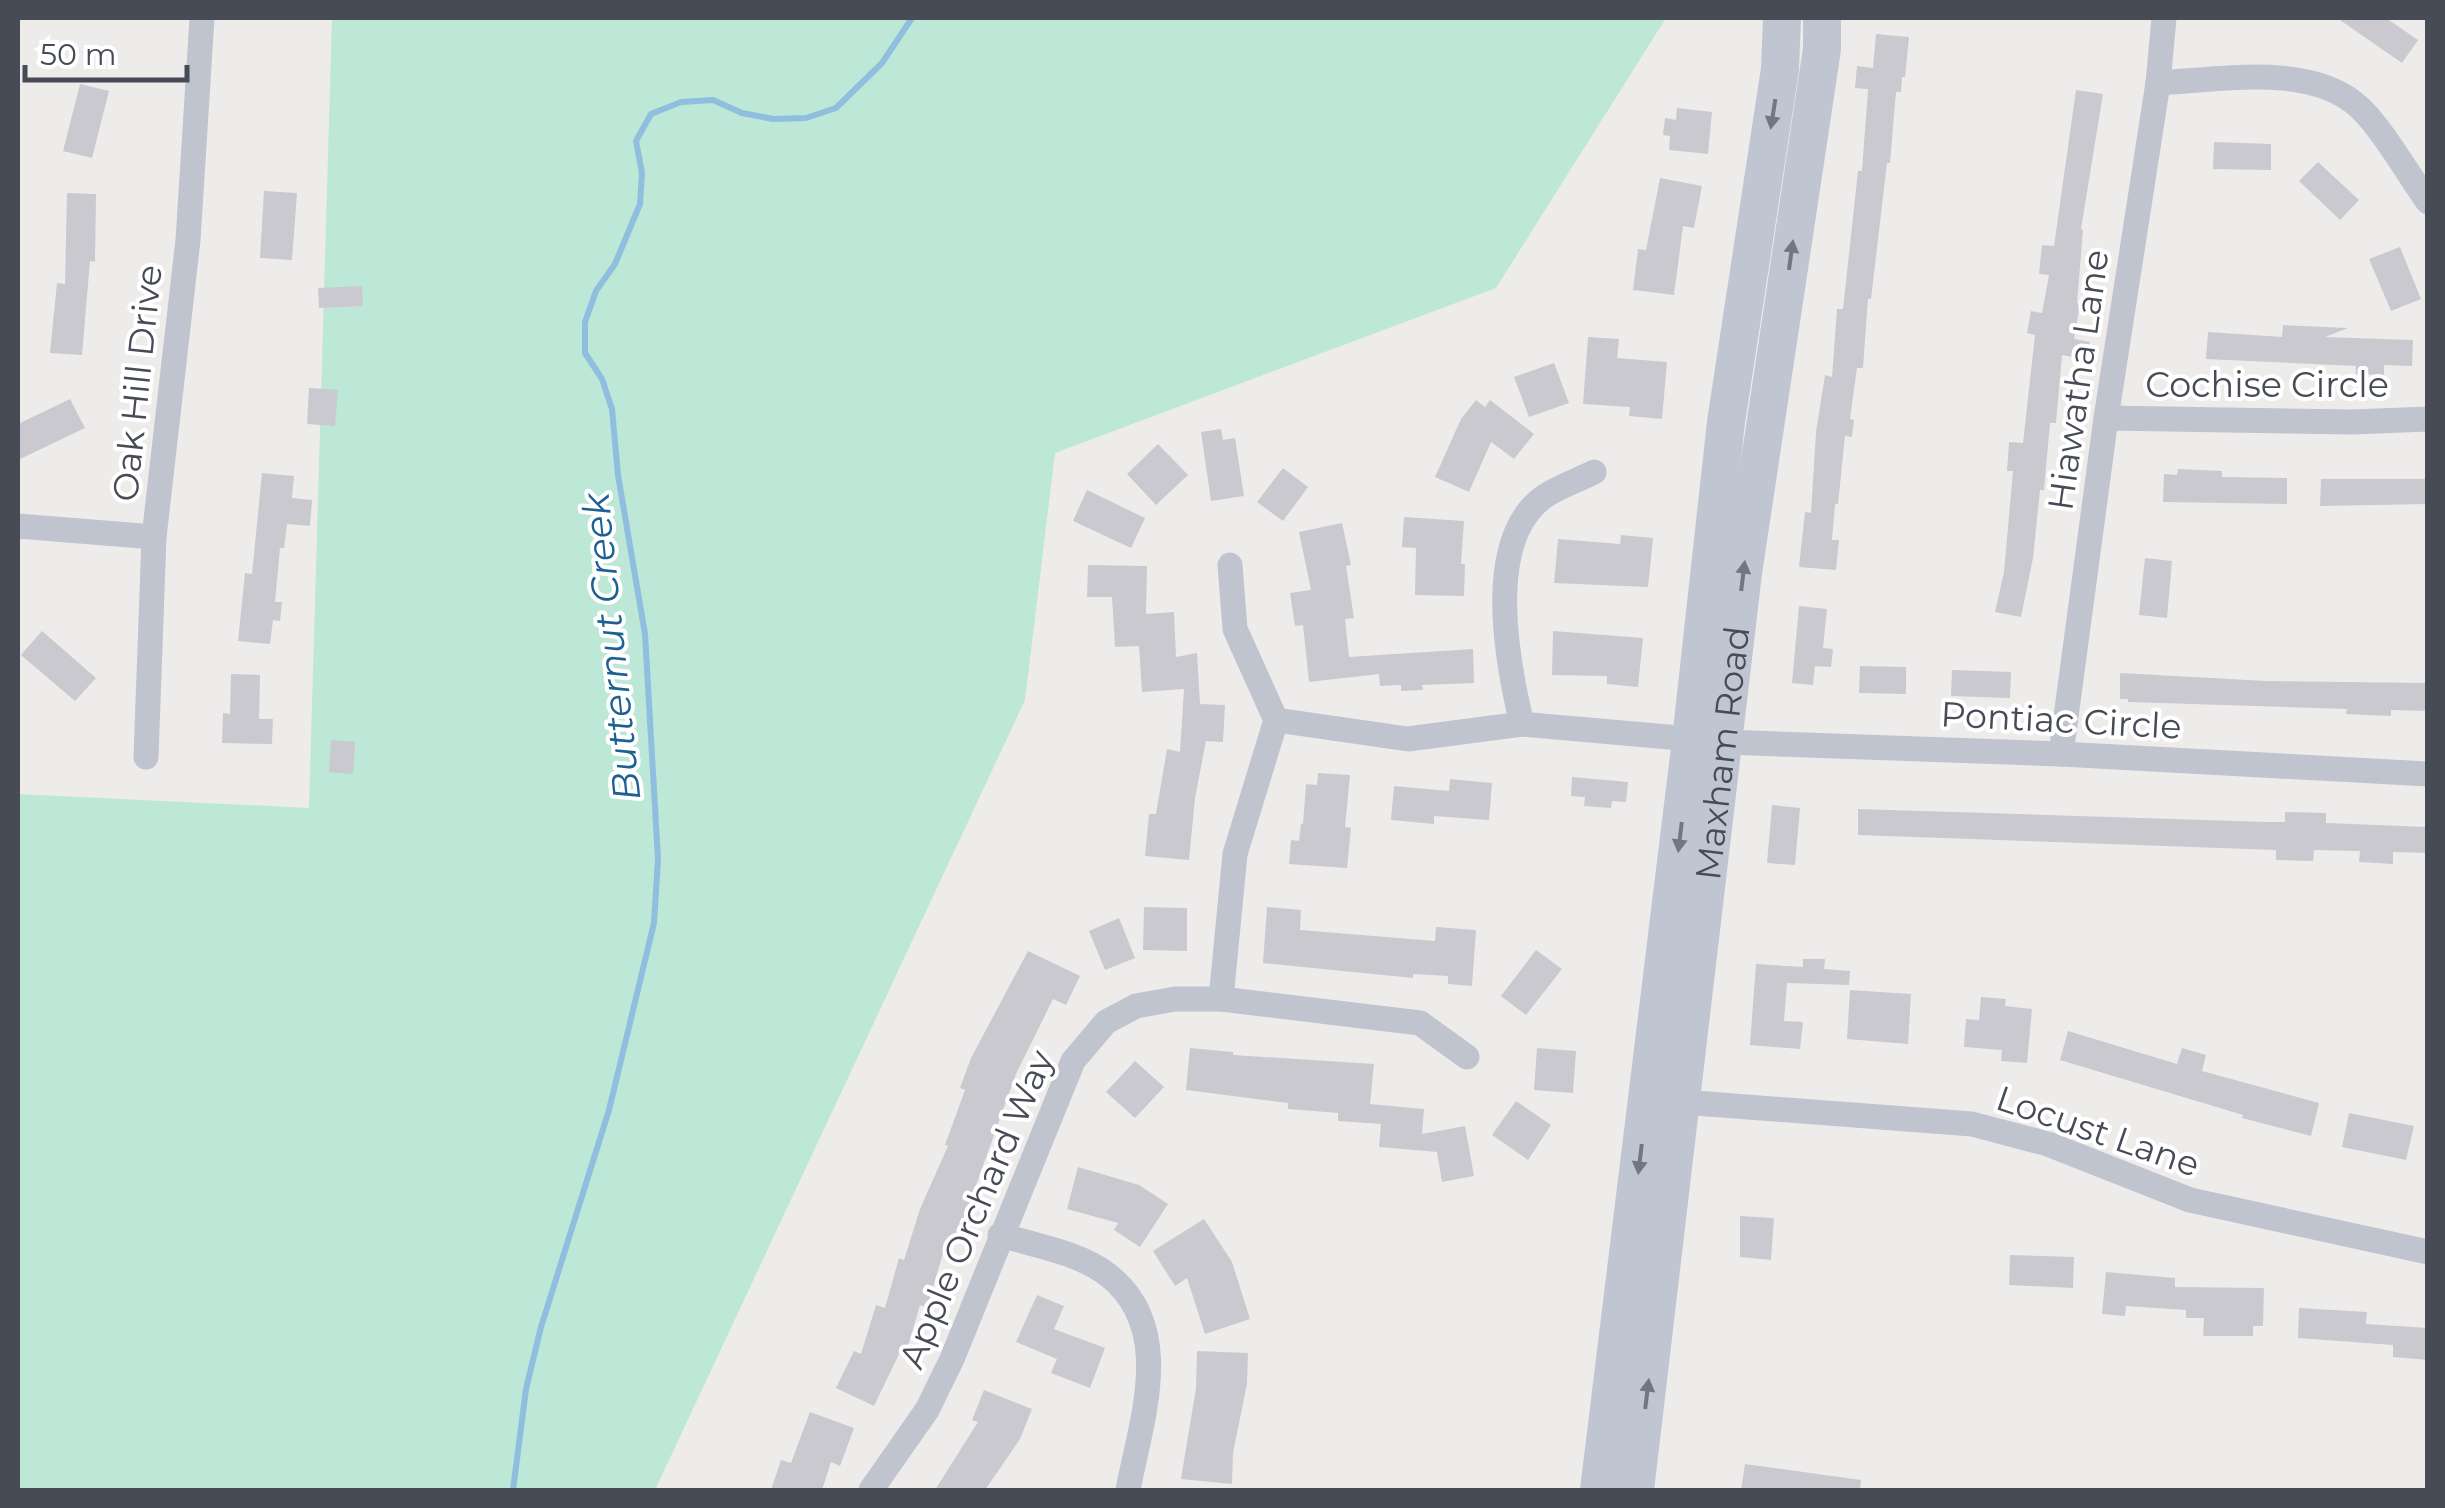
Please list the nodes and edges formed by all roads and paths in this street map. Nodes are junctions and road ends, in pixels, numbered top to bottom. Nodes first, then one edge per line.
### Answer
1 (202, 18) edge
2 (1782, 18) edge
3 (1822, 18) edge
4 (2164, 18) edge
5 (2158, 83) junction
6 (2428, 202) edge
7 (2106, 418) junction
8 (2428, 419) edge
9 (1594, 472) dead end
10 (18, 526) edge
11 (154, 536) junction
12 (1230, 565) dead end
13 (1276, 720) junction
14 (1522, 724) junction
15 (1708, 741) junction
16 (2062, 754) junction
17 (146, 757) dead end
18 (2428, 774) edge
19 (1221, 1000) junction
20 (1467, 1057) dead end
21 (1682, 1102) junction
22 (1000, 1235) junction
23 (2428, 1252) edge
24 (871, 1490) edge
25 (1128, 1490) edge
26 (1599, 1490) edge
27 (1635, 1490) edge

1 - 11 street, Oak Hill Drive
2 -> 15 main road, Maxham Road
15 -> 3 main road, Maxham Road
4 - 5 street, Hiawatha Lane
5 - 6 street
5 - 7 street, Hiawatha Lane
7 - 8 street, Cochise Circle
7 - 16 street, Hiawatha Lane
9 - 14 street
10 - 11 street
11 - 17 street, Oak Hill Drive
12 - 13 street
13 - 14 street, Pontiac Circle
13 - 19 street
14 - 15 street, Pontiac Circle
15 - 16 street, Pontiac Circle
15 - 21 main road, Maxham Road
15 -> 26 main road, Maxham Road
16 - 18 street, Pontiac Circle
19 - 20 street, Apple Orchard Way
19 - 22 street, Apple Orchard Way
21 - 23 street, Locust Lane
27 -> 21 main road, Maxham Road
22 - 24 street, Apple Orchard Way
22 - 25 street

